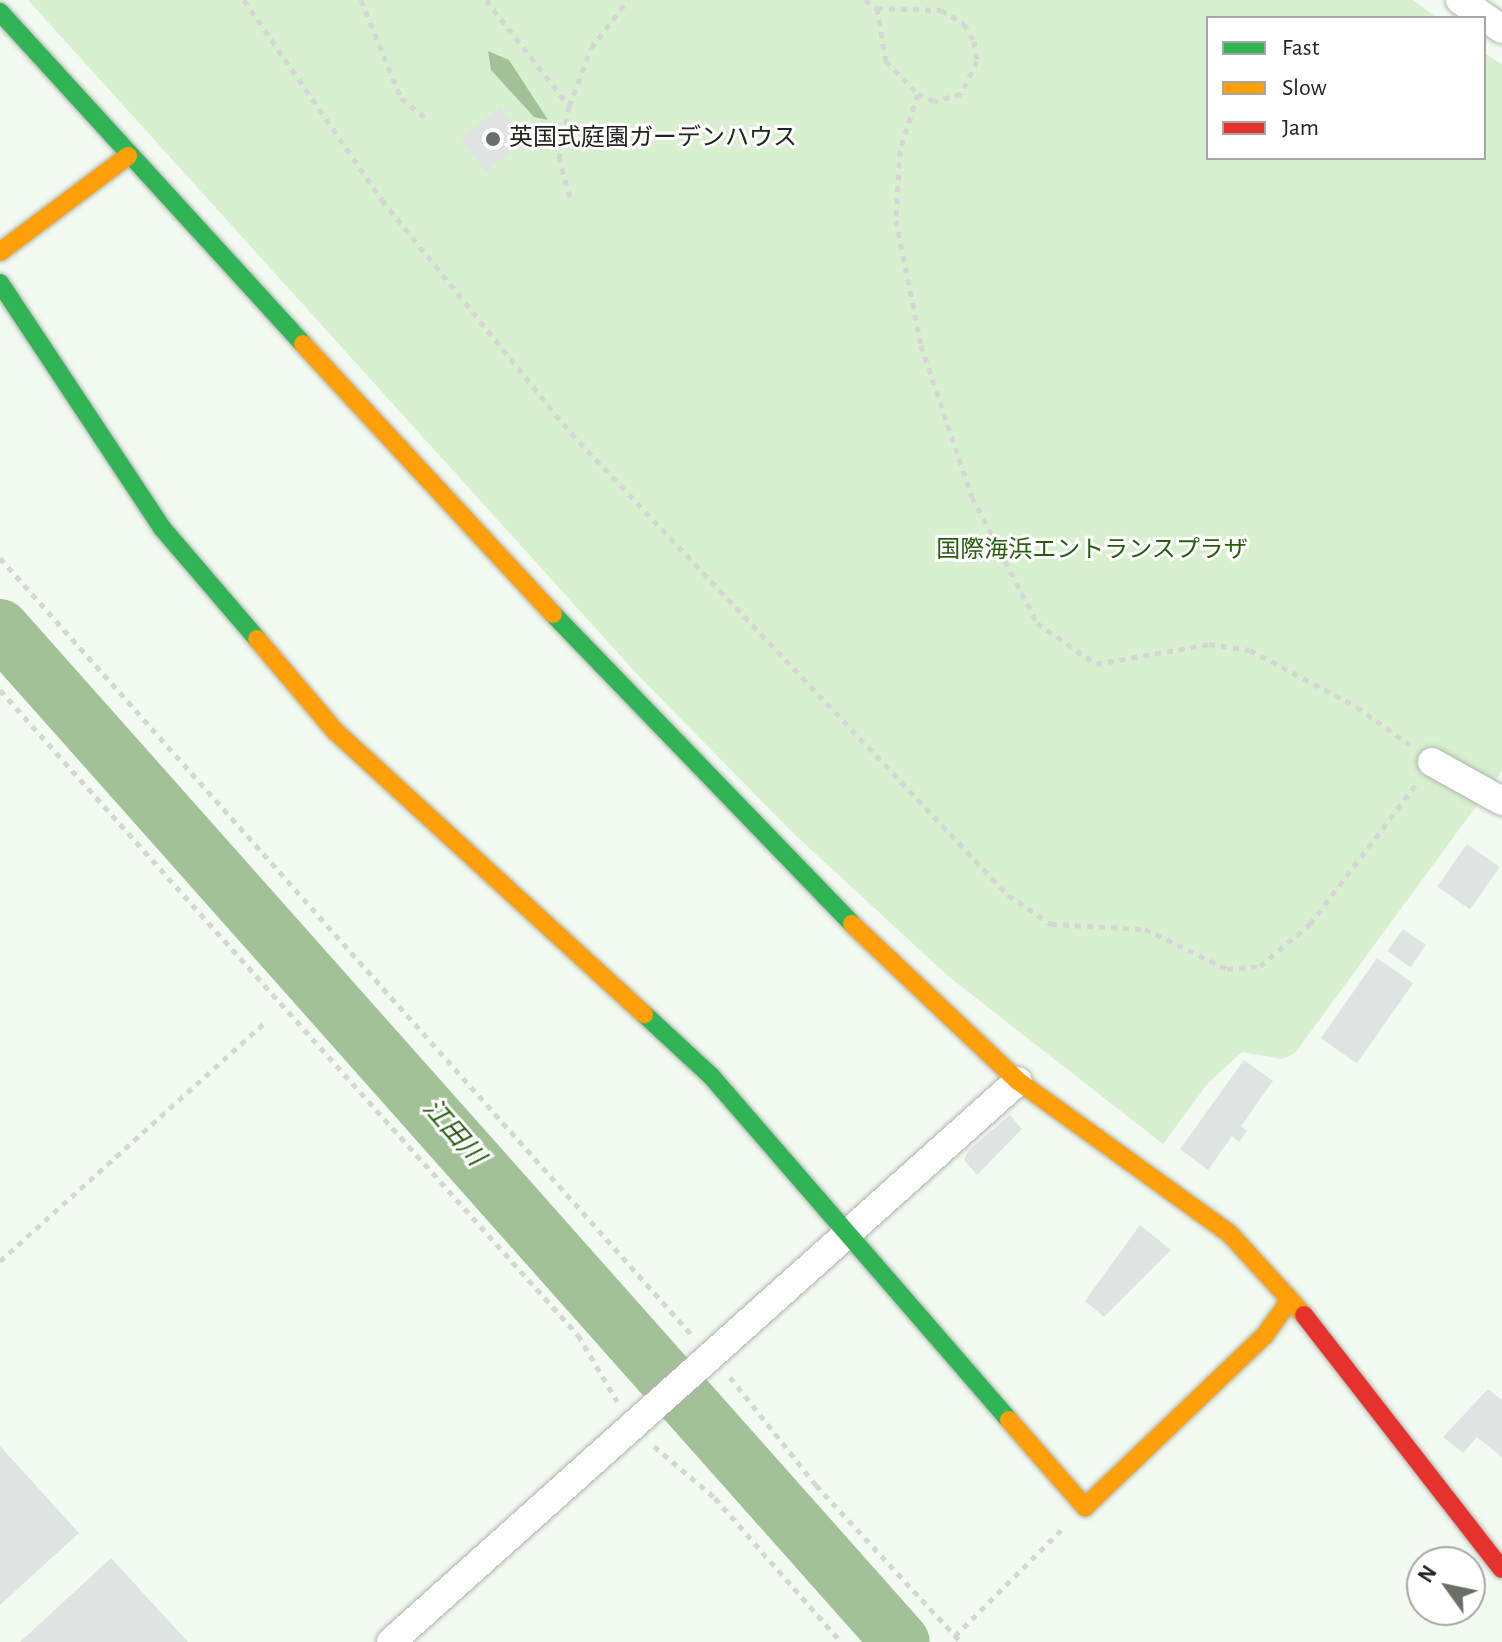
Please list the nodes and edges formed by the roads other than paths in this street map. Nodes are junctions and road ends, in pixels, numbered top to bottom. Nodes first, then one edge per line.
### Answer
1 (1460, 0) edge
2 (0, 12) edge
3 (1483, 16) edge
4 (128, 156) junction
5 (0, 252) edge
6 (0, 283) edge
7 (1432, 762) road end
8 (1502, 801) edge
9 (1018, 1081) junction
10 (852, 1237) junction
11 (1290, 1300) junction
12 (1502, 1569) edge
13 (391, 1642) edge

1 - 3 street
2 - 4 street
4 - 5 street
4 - 9 street
6 - 10 street
7 - 8 street
9 - 10 street
9 - 11 street
10 - 11 street
10 - 13 street
11 - 12 street

